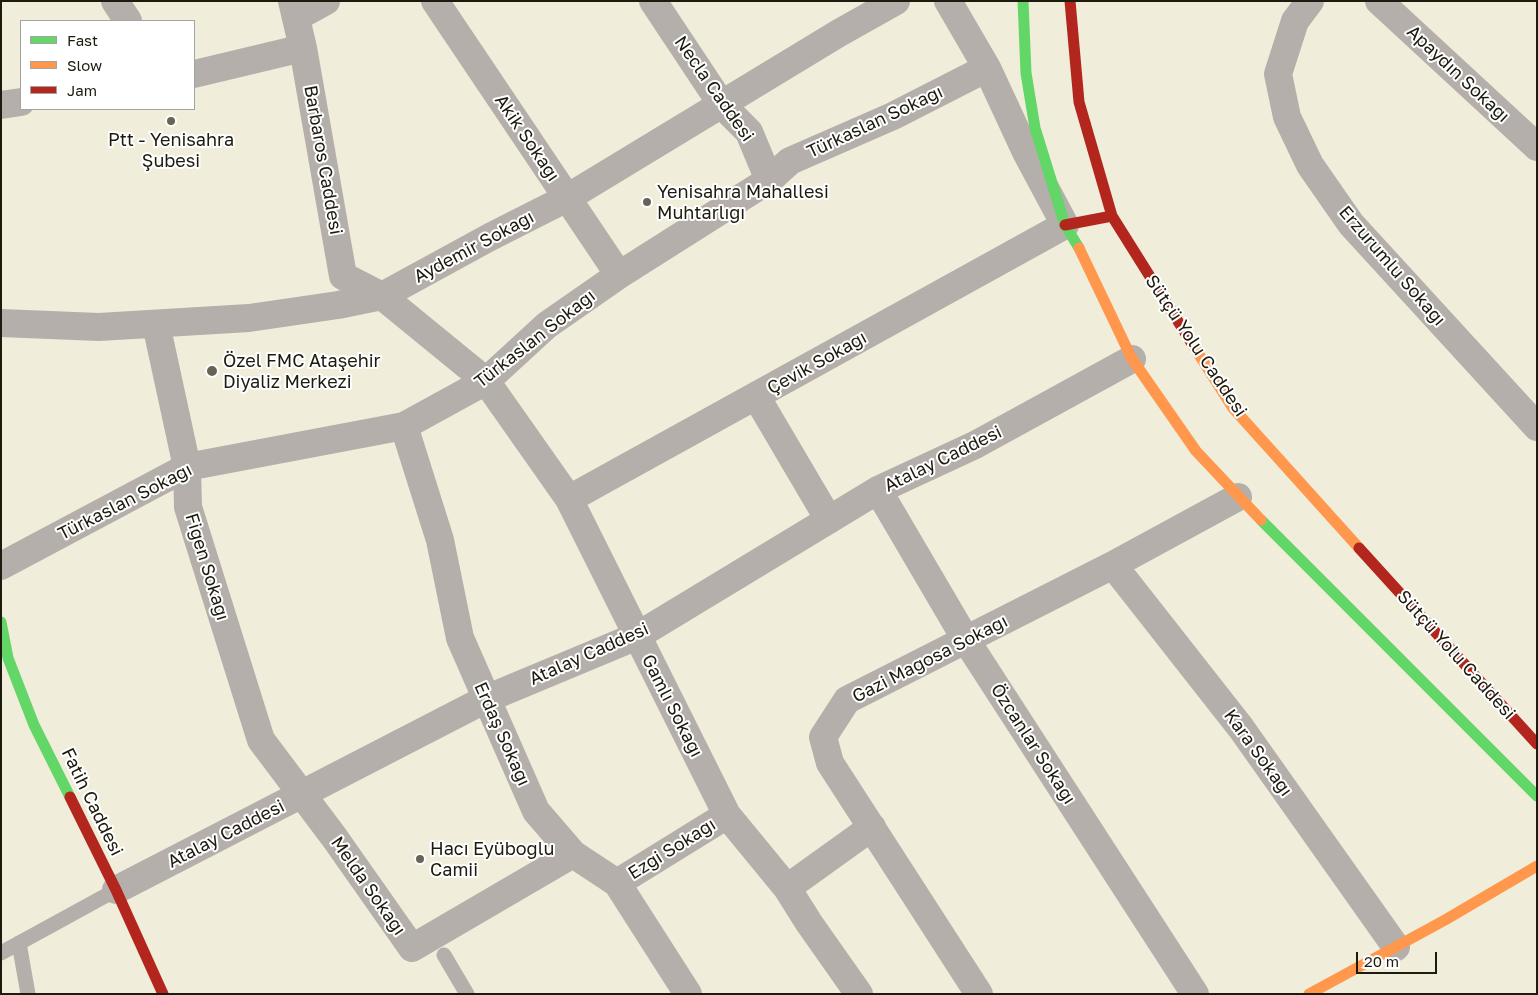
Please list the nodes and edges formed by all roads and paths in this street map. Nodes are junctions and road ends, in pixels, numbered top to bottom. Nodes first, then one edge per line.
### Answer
1 (115, 1) edge
2 (326, 1) edge
3 (435, 1) edge
4 (653, 1) edge
5 (896, 1) edge
6 (948, 1) edge
7 (1023, 1) edge
8 (1070, 1) edge
9 (1310, 1) edge
10 (1379, 1) edge
11 (294, 9) edge
12 (127, 20) edge
13 (303, 48) junction
14 (986, 68) junction
15 (195, 74) edge
16 (20, 102) edge
17 (1, 105) edge
18 (722, 105) junction
19 (1537, 147) edge
20 (770, 180) junction
21 (567, 198) junction
22 (1112, 216) junction
23 (1065, 225) junction
24 (619, 275) junction
25 (382, 296) junction
26 (1, 323) edge
27 (156, 324) junction
28 (1132, 359) junction
29 (486, 381) junction
30 (756, 396) junction
31 (404, 426) junction
32 (1537, 427) edge
33 (187, 468) junction
34 (878, 490) junction
35 (1238, 497) junction
36 (569, 499) junction
37 (829, 520) junction
38 (1113, 565) junction
39 (1, 566) edge
40 (1, 622) edge
41 (637, 636) junction
42 (966, 640) junction
43 (486, 699) junction
44 (1537, 744) edge
45 (301, 795) junction
46 (1537, 796) edge
47 (727, 815) junction
48 (872, 827) junction
49 (574, 854) junction
50 (1537, 866) edge
51 (617, 883) junction
52 (787, 888) junction
53 (116, 890) junction
54 (19, 943) junction
55 (1396, 947) junction
56 (1, 953) edge
57 (444, 955) dead end
58 (28, 994) edge
59 (163, 994) edge
60 (467, 994) edge
61 (688, 994) edge
62 (859, 994) edge
63 (979, 994) edge
64 (1195, 994) edge
65 (1309, 994) edge

1 - 12 street
2 - 11 street
3 - 21 street, Akik Sokağı
4 - 18 street, Necla Caddesi
5 - 18 street, Aydemir Sokağı
6 - 14 street
7 - 23 street
8 - 22 street, Sütçü Yolu Caddesi
9 - 32 street, Erzurumlu Sokağı
10 - 19 street, Apaydın Sokağı
11 - 13 street, Barbaros Caddesi
13 - 15 street
13 - 25 street, Barbaros Caddesi
14 - 20 street, Türkaslan Sokağı
14 - 23 street
16 - 17 street
18 - 20 street, Necla Caddesi
18 - 21 street, Aydemir Sokağı
20 - 24 street, Türkaslan Sokağı
21 - 24 street, Akik Sokağı
21 - 25 street, Aydemir Sokağı
22 - 23 street
22 - 44 street, Sütçü Yolu Caddesi
23 - 28 street
23 - 30 street, Çevik Sokağı
24 - 29 street, Türkaslan Sokağı
25 - 27 street, Aydemir Sokağı
25 - 29 street, Gamlı Sokağı
26 - 27 street, Aydemir Sokağı
27 - 33 street, Figen Sokağı
28 - 34 street, Atalay Caddesi
28 - 35 street
29 - 31 street, Türkaslan Sokağı
29 - 36 street, Gamlı Sokağı
30 - 36 street, Çevik Sokağı
30 - 37 street
31 - 33 street, Türkaslan Sokağı
31 - 43 street, Erdaş Sokağı
33 - 39 street, Türkaslan Sokağı
33 - 45 street, Figen Sokağı
34 - 37 street, Atalay Caddesi
34 - 42 street, Özcanlar Sokağı
35 - 38 street, Gazi Magosa Sokağı
35 - 46 street
36 - 41 street, Gamlı Sokağı
37 - 41 street, Atalay Caddesi
38 - 42 street, Gazi Magosa Sokağı
38 - 55 street, Kara Sokağı
40 - 53 street, Fatih Caddesi
41 - 43 street, Atalay Caddesi
41 - 47 street, Gamlı Sokağı
42 - 48 street, Gazi Magosa Sokağı
42 - 64 street, Özcanlar Sokağı
43 - 45 street, Atalay Caddesi
43 - 49 street, Erdaş Sokağı
45 - 49 street, Melda Sokağı
45 - 53 street, Atalay Caddesi
47 - 51 street, Ezgi Sokağı
47 - 52 street, Gamlı Sokağı
48 - 52 street
48 - 63 street, Gazi Magosa Sokağı
49 - 51 street, Erdaş Sokağı
50 - 55 street
51 - 61 street, Erdaş Sokağı
52 - 62 street, Gamlı Sokağı
53 - 54 lane
53 - 59 street, Fatih Caddesi
54 - 56 lane
54 - 58 lane
55 - 65 street
57 - 60 lane

